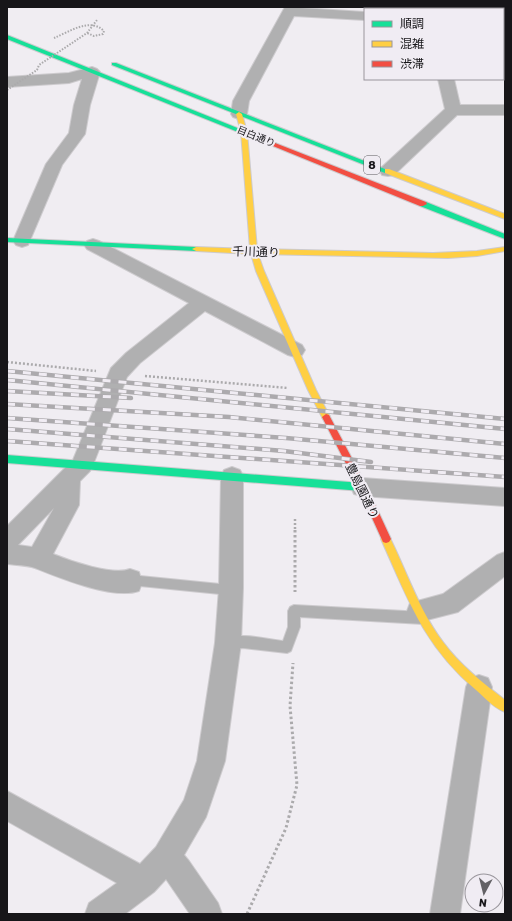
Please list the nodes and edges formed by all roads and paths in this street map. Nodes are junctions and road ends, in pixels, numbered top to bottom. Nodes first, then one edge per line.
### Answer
1 (290, 9) edge
2 (364, 16) edge
3 (97, 20) dead end
4 (87, 33) junction
5 (7, 37) edge
6 (52, 39) dead end
7 (102, 59) dead end
8 (92, 72) junction
9 (446, 80) edge
10 (7, 82) edge
11 (7, 90) edge
12 (453, 110) junction
13 (505, 110) edge
14 (240, 114) junction
15 (244, 132) junction
16 (388, 171) junction
17 (505, 217) edge
18 (505, 237) edge
19 (15, 240) edge
20 (93, 245) junction
21 (505, 249) edge
22 (254, 252) junction
23 (204, 302) junction
24 (295, 350) junction
25 (7, 362) edge
26 (118, 373) junction
27 (288, 388) dead end
28 (7, 459) edge
29 (76, 472) junction
30 (232, 476) junction
31 (362, 487) junction
32 (505, 497) edge
33 (295, 519) dead end
34 (7, 541) edge
35 (7, 554) edge
36 (38, 558) junction
37 (505, 562) edge
38 (130, 580) joint
39 (230, 590) junction
40 (294, 611) junction
41 (421, 615) junction
42 (228, 643) junction
43 (287, 647) junction
44 (479, 687) junction
45 (505, 707) edge
46 (7, 805) edge
47 (166, 857) junction
48 (144, 882) junction
49 (100, 914) edge
50 (207, 914) edge
51 (247, 914) edge
52 (445, 914) edge

1 - 2 street
1 - 14 street
3 - 4 path, bridge
4 - 6 path
4 - 11 path, bridge
5 - 8 main road, 目白通り / 8
7 - 14 main road, 目白通り / 8
8 - 10 street
8 - 15 main road, 目白通り / 8
8 - 19 street
9 - 12 street
12 - 13 street
12 - 16 street
14 - 15 main road, 豊島園通り
14 - 16 main road, 目白通り / 8
15 - 18 main road, 目白通り / 8
15 - 22 main road, 豊島園通り
16 - 17 main road, 目白通り / 8
19 - 20 main road, 千川通り
20 - 22 main road, 千川通り
20 - 23 street
21 - 22 main road, 千川通り
22 - 24 main road, 豊島園通り
23 - 24 street
23 - 26 street
24 - 31 main road, 豊島園通り
25 - 26 path
26 - 27 path
26 - 29 street
28 - 29 main road
29 - 30 main road
29 - 34 street
29 - 36 street
30 - 31 main road
30 - 39 street
31 - 32 street
31 - 41 main road, 豊島園通り
33 - 40 path
35 - 36 street
36 - 38 street
37 - 41 street
38 - 39 lane
39 - 42 street
40 - 41 lane
40 - 43 lane
41 - 44 main road, 豊島園通り
42 - 43 lane
42 - 47 street
43 - 51 path
44 - 45 main road, 豊島園通り
44 - 52 street
46 - 48 street
47 - 48 street
47 - 50 street
48 - 49 street

